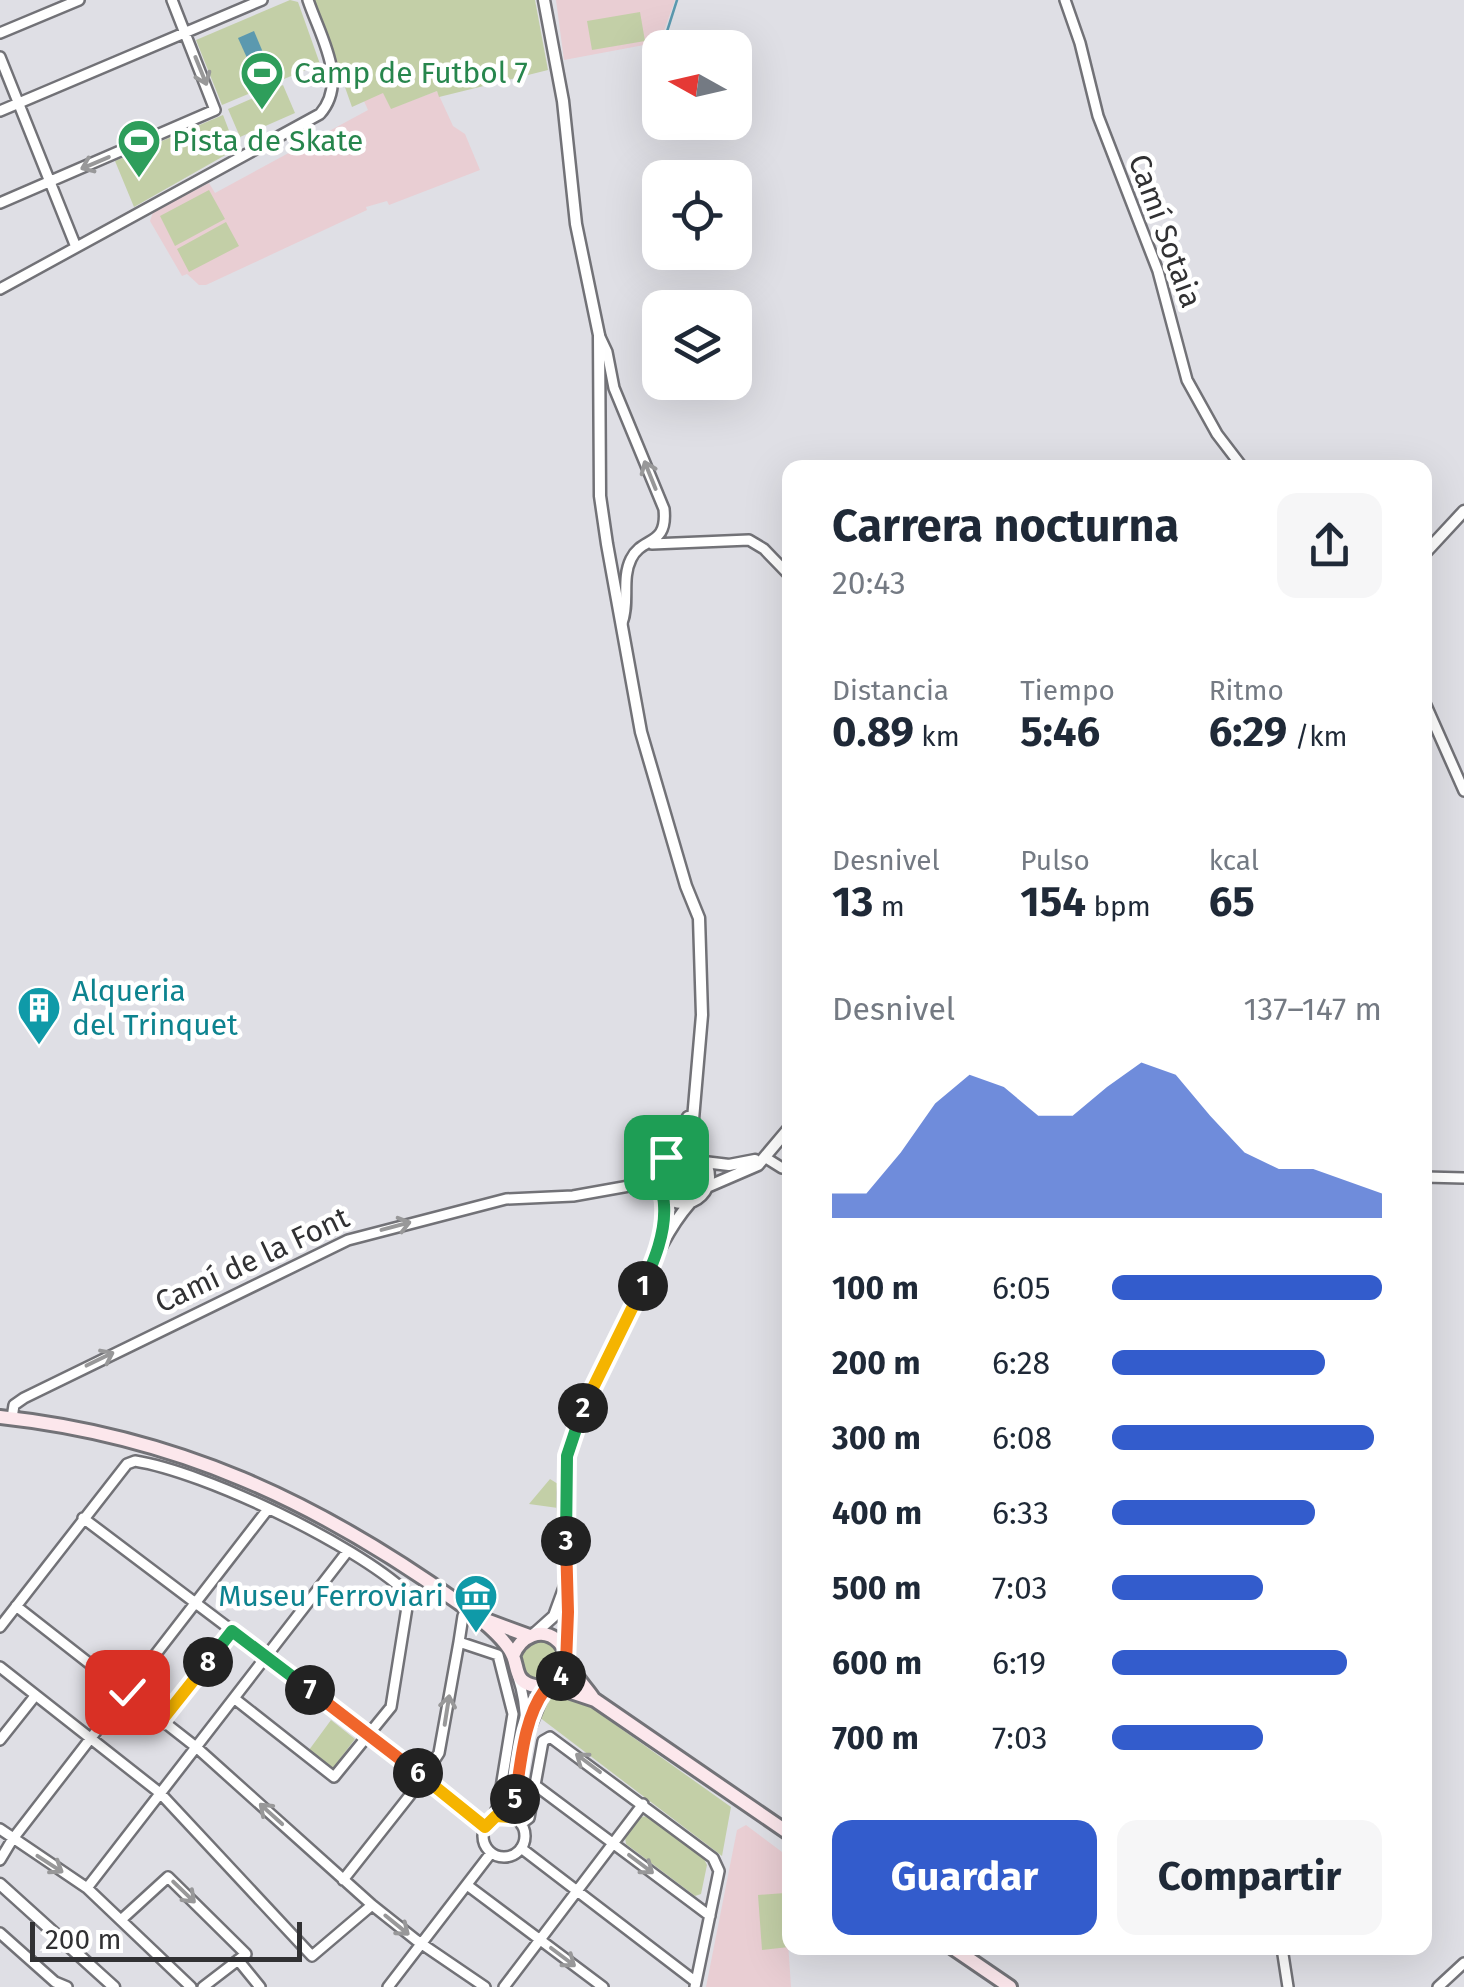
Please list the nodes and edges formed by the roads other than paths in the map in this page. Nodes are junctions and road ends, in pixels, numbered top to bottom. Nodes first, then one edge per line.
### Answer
1 (80, 0) edge
2 (172, 0) edge
3 (262, 0) edge
4 (308, 0) edge
5 (544, 0) edge
6 (1065, 0) edge
7 (186, 32) junction
8 (0, 33) edge
9 (0, 57) edge
10 (18, 103) junction
11 (0, 111) edge
12 (50, 182) junction
13 (0, 204) edge
14 (76, 247) junction
15 (0, 288) edge
16 (599, 336) junction
17 (1237, 460) edge
18 (1464, 511) edge
19 (665, 519) junction
20 (681, 542) junction
21 (650, 544) junction
22 (1432, 546) edge
23 (782, 568) edge
24 (622, 623) junction
25 (1432, 719) edge
26 (1464, 791) edge
27 (695, 1097) junction
28 (782, 1137) edge
29 (670, 1155) junction
30 (766, 1158) junction
31 (701, 1159) junction
32 (782, 1168) edge
33 (1432, 1177) edge
34 (1464, 1178) edge
35 (657, 1182) junction
36 (707, 1188) junction
37 (664, 1195) junction
38 (690, 1202) junction
39 (656, 1258) junction
40 (9, 1413) edge
41 (268, 1509) junction
42 (83, 1518) junction
43 (347, 1552) junction
44 (566, 1580) junction
45 (196, 1603) junction
46 (16, 1606) junction
47 (463, 1616) dead end
48 (480, 1618) junction
49 (0, 1628) edge
50 (232, 1631) junction
51 (531, 1635) junction
52 (461, 1643) junction
53 (565, 1654) junction
54 (514, 1656) junction
55 (266, 1657) junction
56 (0, 1668) edge
57 (517, 1674) junction
58 (548, 1686) junction
59 (127, 1692) junction
60 (35, 1696) junction
61 (235, 1699) junction
62 (595, 1700) junction
63 (162, 1720) junction
64 (369, 1734) junction
65 (526, 1735) junction
66 (90, 1738) junction
67 (0, 1740) edge
68 (196, 1746) junction
69 (423, 1777) junction
70 (535, 1785) junction
71 (160, 1793) junction
72 (643, 1804) junction
73 (516, 1820) junction
74 (488, 1823) junction
75 (0, 1829) edge
76 (782, 1829) edge
77 (12, 1840) junction
78 (613, 1844) junction
79 (521, 1848) junction
80 (491, 1853) junction
81 (0, 1860) edge
82 (344, 1880) junction
83 (0, 1884) edge
84 (468, 1885) junction
85 (87, 1888) junction
86 (576, 1892) junction
87 (372, 1905) junction
88 (710, 1916) junction
89 (122, 1920) junction
90 (0, 1934) edge
91 (540, 1939) junction
92 (422, 1942) junction
93 (963, 1955) edge
94 (1283, 1955) edge
95 (242, 1957) junction
96 (1464, 1963) edge
97 (696, 1984) edge
98 (188, 1986) edge
99 (68, 1987) edge
100 (114, 1987) edge
101 (203, 1987) edge
102 (260, 1987) edge
103 (388, 1987) edge
104 (485, 1987) edge
105 (504, 1987) edge
106 (603, 1987) edge
107 (1010, 1987) edge
108 (1288, 1987) edge
109 (1438, 1987) edge

1 - 8 street
2 - 7 street
3 - 7 street
4 - 14 street
5 - 16 street
6 - 17 street, Camí Sotaia
7 - 10 street
7 -> 12 street
9 - 10 street
10 - 11 street
10 - 12 street
12 - 13 street
12 - 14 street
14 - 15 street
19 -> 16 street
16 - 24 street
18 - 22 street
19 - 20 street
19 - 21 street
20 - 21 street
20 - 23 street
21 - 24 street
24 - 27 street
25 - 26 street
27 - 29 street
27 - 31 street
28 - 30 street
29 - 31 street
29 - 35 street
30 - 31 street
30 - 32 street
30 - 36 street
31 - 36 street
33 - 34 street
35 - 37 street
40 -> 35 street, Camí de la Font
36 - 38 street
37 - 38 street
37 - 39 street
38 - 39 street
39 - 44 street
40 - 48 main road
41 - 42 street
41 - 43 street
41 - 45 street
42 - 45 street
42 - 46 street
43 - 55 street
43 - 64 street
44 - 51 street
44 - 53 street
45 - 50 street
45 - 59 street
46 - 49 street
46 - 59 street
47 - 52 street
48 - 51 main road
48 - 54 main road
50 - 55 street
50 - 63 street
51 - 53 main road
51 - 54 main road
69 -> 52 street
52 - 74 street
53 - 58 main road
53 - 62 main road
54 - 57 main road
55 - 61 street
55 - 64 street
56 - 60 street
57 - 58 main road
57 - 65 street
58 - 62 main road
58 - 65 street
59 - 63 street
59 - 66 street
60 - 66 street
60 - 67 street
61 - 64 street
61 - 68 street
62 - 76 main road
63 - 68 street
64 - 69 street
65 - 73 street
66 - 71 street
66 - 77 street
68 - 71 street
82 -> 68 street
69 - 74 street
69 - 82 street
72 -> 70 street
70 - 73 street
70 - 78 street
71 - 85 street
71 - 87 street
72 - 78 street
72 - 88 street
73 - 74 street
73 - 79 street
74 - 80 street
75 - 77 street
77 - 81 street
77 -> 85 street
78 - 86 street
78 -> 88 street
79 - 80 street
79 - 86 street
80 - 84 street
82 - 87 street
83 - 100 street
84 - 91 street
84 - 92 street
85 - 89 street
86 - 91 street
86 - 97 street
87 -> 92 street
88 - 97 street
89 -> 95 street
89 - 98 street
90 - 99 street
91 - 105 street
91 -> 106 street
92 - 103 street
92 - 104 street
93 - 107 main road
94 - 108 street
95 - 101 street
95 - 102 street
96 - 109 street

